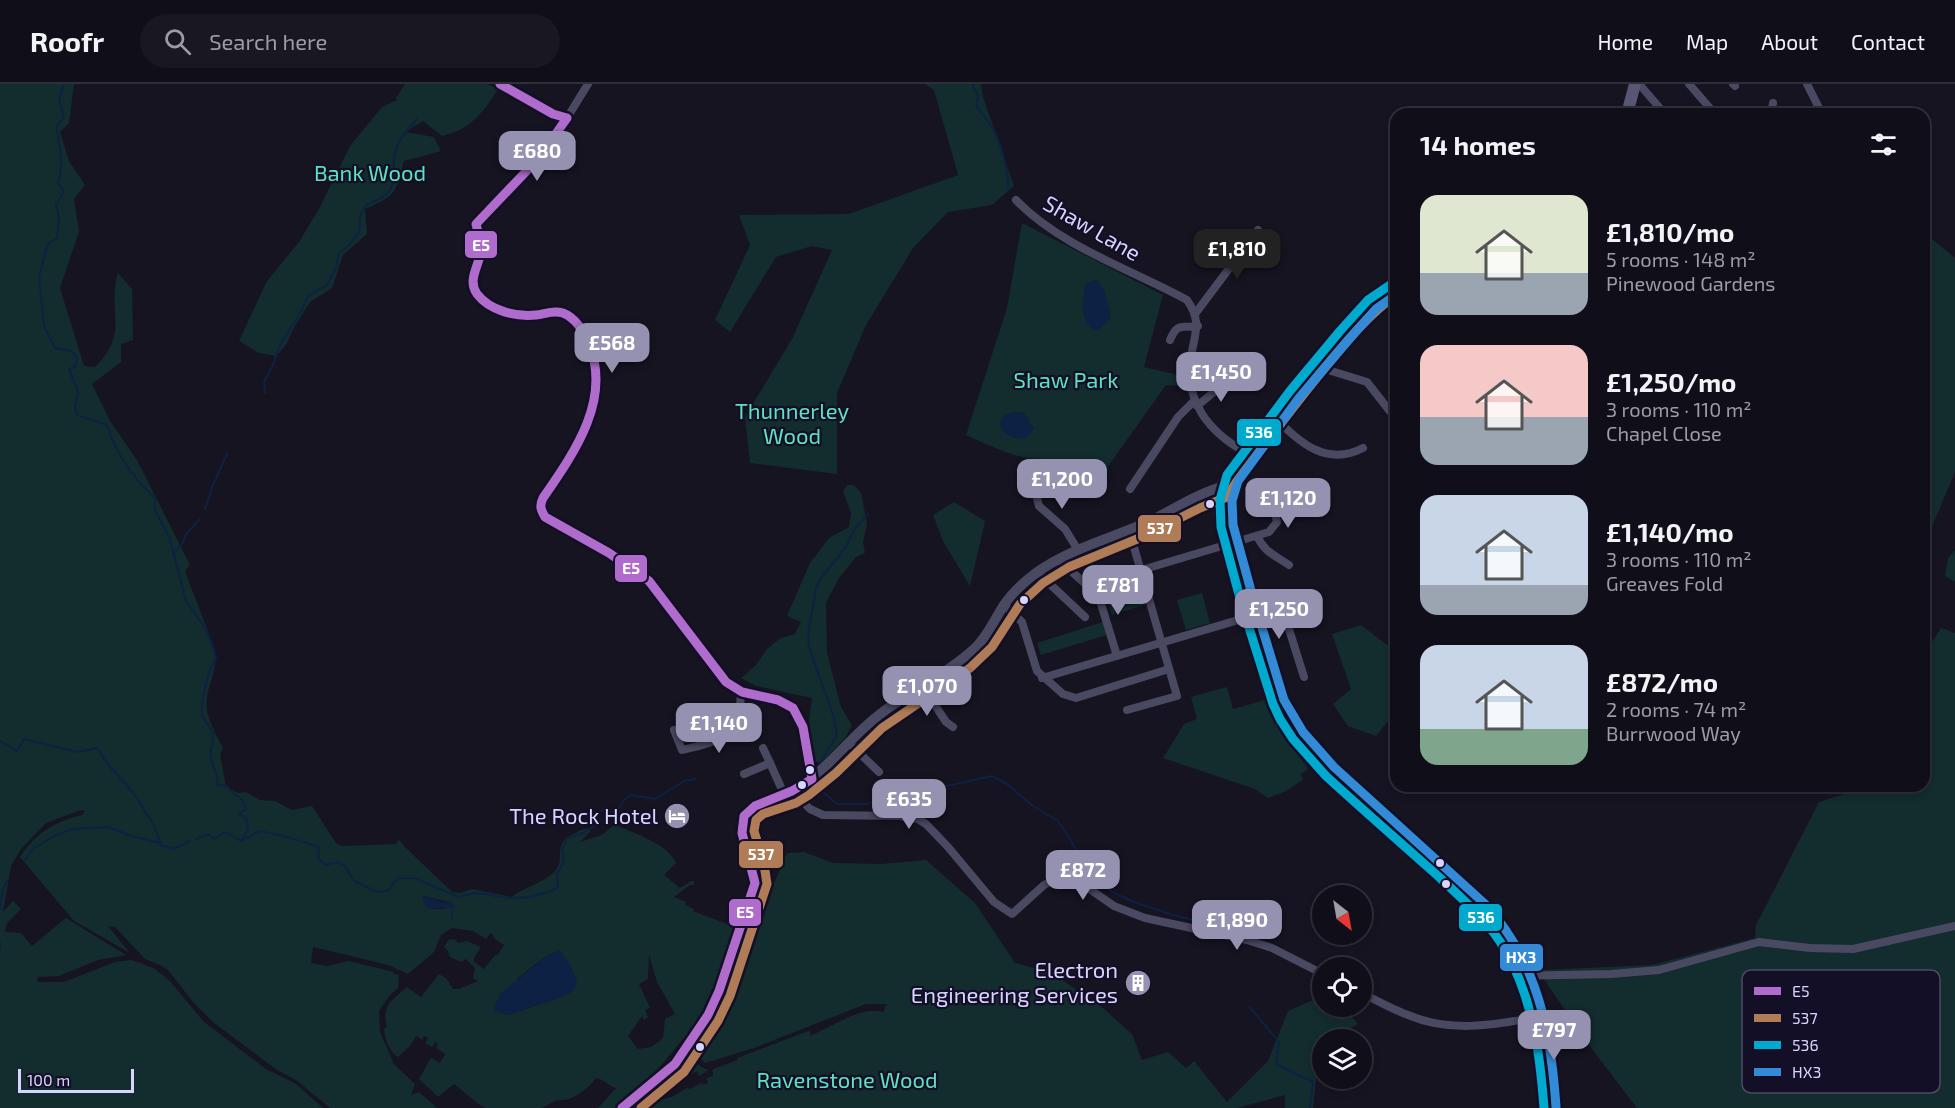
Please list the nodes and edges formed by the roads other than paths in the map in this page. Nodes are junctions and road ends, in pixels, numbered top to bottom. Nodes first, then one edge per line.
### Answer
1 (500, 84) edge
2 (588, 84) edge
3 (1637, 84) edge
4 (1689, 84) edge
5 (1807, 84) edge
6 (1773, 103) dead end
7 (1630, 108) edge
8 (1659, 108) edge
9 (1710, 108) edge
10 (1772, 108) edge
11 (1819, 108) edge
12 (567, 118) junction
13 (1016, 200) dead end
14 (1258, 230) dead end
15 (1390, 285) edge
16 (1195, 314) junction
17 (1198, 326) junction
18 (1170, 340) dead end
19 (1315, 360) junction
20 (1246, 383) dead end
21 (1196, 404) junction
22 (1390, 411) edge
23 (1272, 415) junction
24 (1363, 448) dead end
25 (1245, 452) junction
26 (1026, 483) dead end
27 (1221, 486) junction
28 (1130, 489) dead end
29 (1276, 517) dead end
30 (1129, 530) junction
31 (1257, 536) junction
32 (1226, 546) junction
33 (1078, 550) junction
34 (1059, 560) junction
35 (1289, 566) dead end
36 (1140, 571) junction
37 (1037, 572) junction
38 (1091, 585) junction
39 (1004, 605) junction
40 (1085, 617) dead end
41 (1246, 618) junction
42 (1161, 643) junction
43 (1117, 656) junction
44 (1169, 669) junction
45 (1040, 674) junction
46 (1304, 677) dead end
47 (923, 687) junction
48 (741, 692) junction
49 (1127, 710) dead end
50 (953, 727) dead end
51 (674, 730) dead end
52 (849, 743) junction
53 (763, 748) dead end
54 (770, 764) junction
55 (879, 772) dead end
56 (744, 774) dead end
57 (812, 778) junction
58 (788, 793) junction
59 (1955, 926) edge
60 (1312, 968) edge
61 (1517, 976) junction
62 (1372, 998) edge
63 (1531, 1018) junction
64 (622, 1108) edge
65 (1544, 1108) edge

1 - 12 street
2 - 12 street
3 - 7 main road
3 - 8 street
4 - 9 street
5 - 11 street
6 - 10 street
12 - 48 street
13 - 16 street, Shaw Lane
14 - 16 street
15 - 19 main road
16 - 17 street
17 - 18 street
17 - 21 street
19 - 22 street
19 - 23 main road
20 - 21 street
21 - 25 street
21 - 28 street
23 - 24 street
23 - 25 main road
25 - 27 main road
26 - 33 street
27 - 30 street
27 - 32 main road
29 - 31 street
30 - 33 street
30 - 36 street
31 - 32 street
31 - 35 street
32 - 36 street
32 - 41 main road
33 - 34 street
34 - 37 street
34 - 38 street
36 - 38 street
36 - 42 street
37 - 39 street
37 - 40 street
38 - 43 street
39 - 45 street
39 - 47 street
41 - 42 street
41 - 46 street
41 - 61 main road
42 - 43 street
42 - 44 street
43 - 45 street
44 - 45 street
44 - 49 street
47 - 50 street
47 - 52 street
48 - 51 street
48 - 57 street
52 - 55 street
52 - 57 street
53 - 54 street
54 - 56 street
54 - 58 street
57 - 58 street
58 - 60 street
58 - 64 street
59 - 61 street
61 - 63 main road
62 - 63 street
63 - 65 main road

